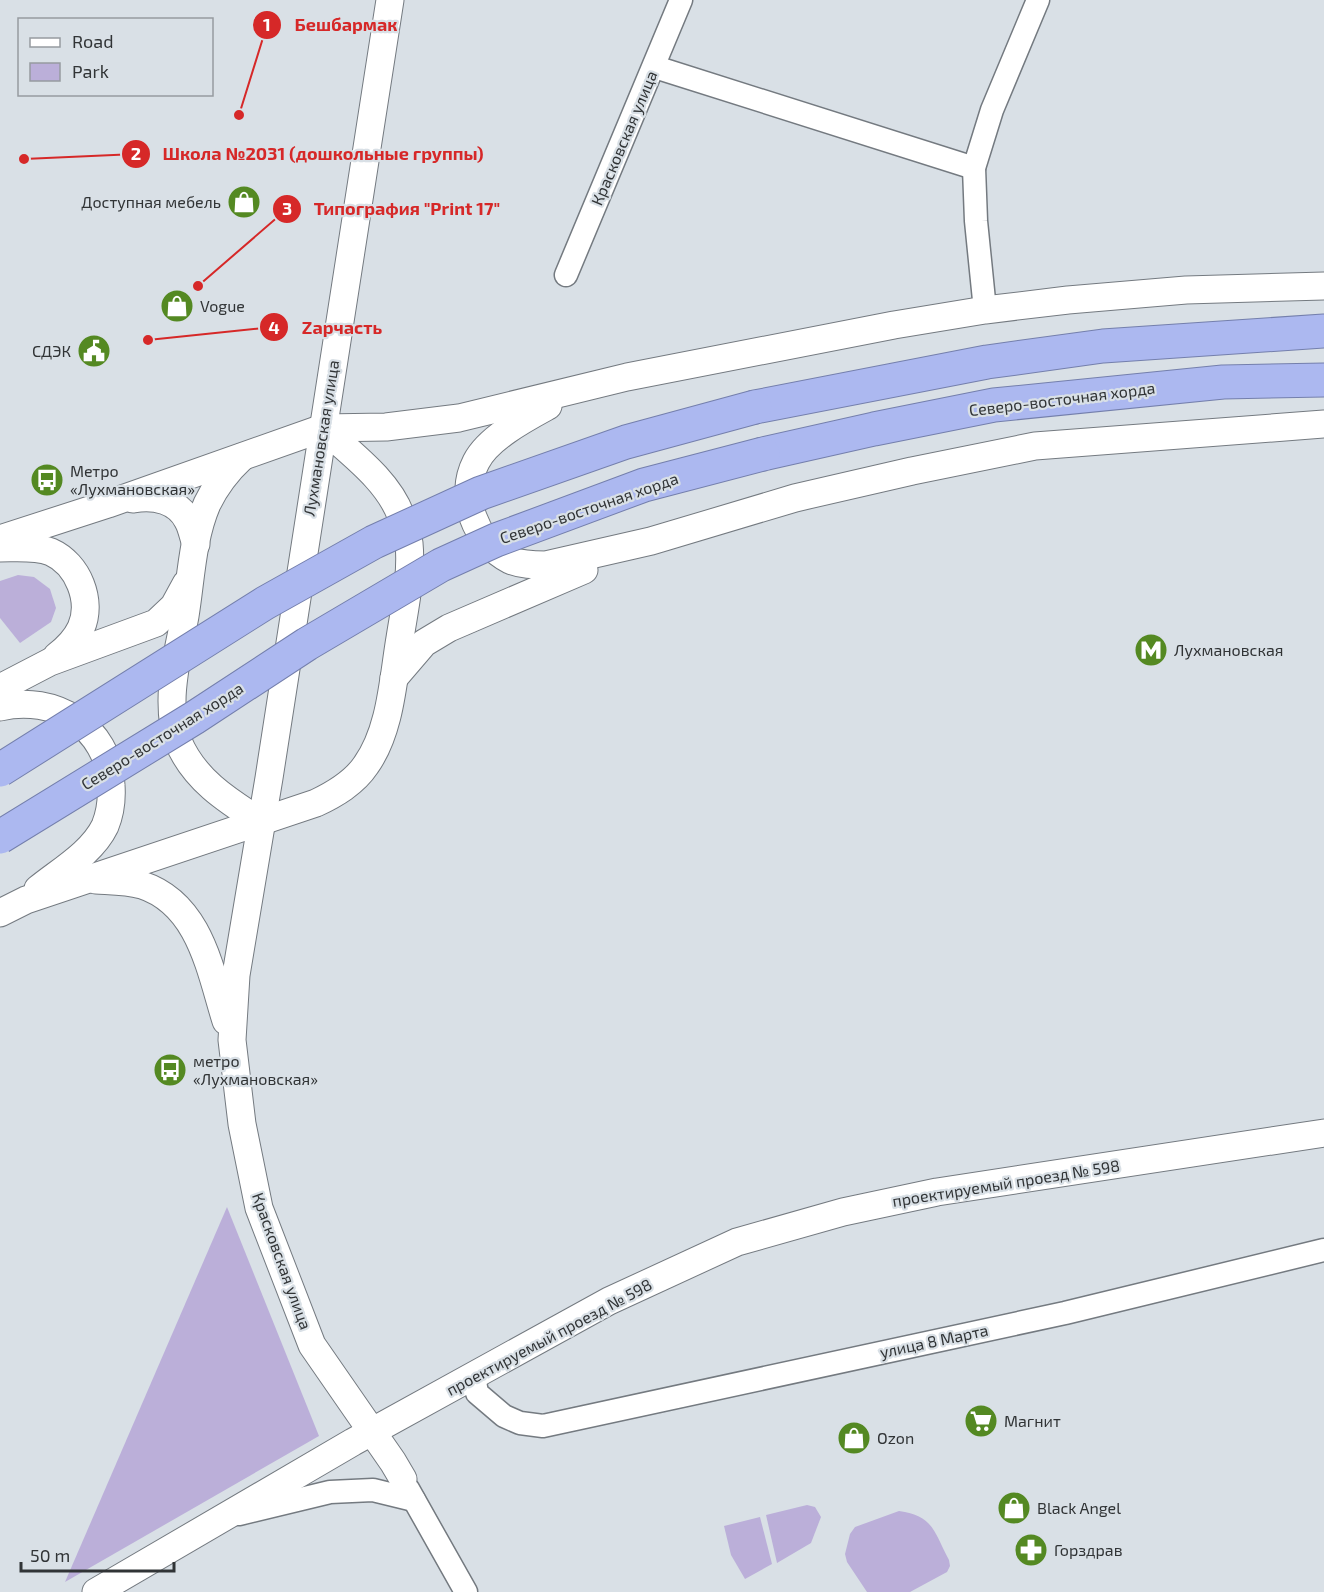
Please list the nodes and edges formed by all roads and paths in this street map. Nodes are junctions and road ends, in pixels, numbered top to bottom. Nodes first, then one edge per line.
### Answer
1 (390, 0) edge
2 (681, 0) edge
3 (1038, 0) edge
4 (655, 67) junction
5 (974, 168) junction
6 (566, 275) dead end
7 (1324, 286) edge
8 (985, 310) junction
9 (1324, 331) edge
10 (1324, 380) edge
11 (584, 388) junction
12 (1324, 424) edge
13 (323, 428) junction
14 (242, 457) junction
15 (108, 504) junction
16 (0, 540) edge
17 (651, 542) junction
18 (196, 544) junction
19 (0, 548) edge
20 (191, 575) junction
21 (50, 662) junction
22 (393, 679) junction
23 (0, 688) edge
24 (281, 698) joint
25 (0, 707) edge
26 (0, 770) edge
27 (261, 822) junction
28 (0, 837) edge
29 (86, 879) junction
30 (26, 900) junction
31 (0, 914) edge
32 (232, 1040) junction
33 (1324, 1133) edge
34 (1324, 1250) edge
35 (474, 1376) junction
36 (372, 1432) junction
37 (408, 1489) junction
38 (223, 1518) junction
39 (96, 1592) edge
40 (466, 1592) edge

1 - 13 street, Лухмановская улица
2 - 4 street, Красковская улица
3 - 5 street
4 - 5 street
4 - 6 street, Красковская улица
5 - 8 street
7 - 8 street
8 - 11 street
9 - 26 highway, bridge
10 - 28 highway, Северо-восточная хорда, bridge
11 - 13 street
11 - 17 street
12 - 17 street
13 - 14 street
13 - 22 street
13 - 24 street, Лухмановская улица
14 - 15 street
14 - 18 street
15 - 16 street
15 - 18 street
17 - 22 street
18 - 20 street
19 - 21 street
20 - 21 street
20 - 27 street
21 - 23 street
22 - 27 street
24 - 27 street, Красковская улица
25 - 30 street
27 - 29 street
27 - 32 street, Красковская улица
29 - 30 street
29 - 32 street
30 - 31 street
32 - 36 street, Красковская улица
33 - 35 street, проектируемый проезд № 598
34 - 35 street, улица 8 Марта
35 - 36 street, проектируемый проезд № 598
36 - 37 street, Красковская улица
36 - 38 street, проектируемый проезд № 598
37 - 38 street
37 - 40 street
38 - 39 street, проектируемый проезд № 598

